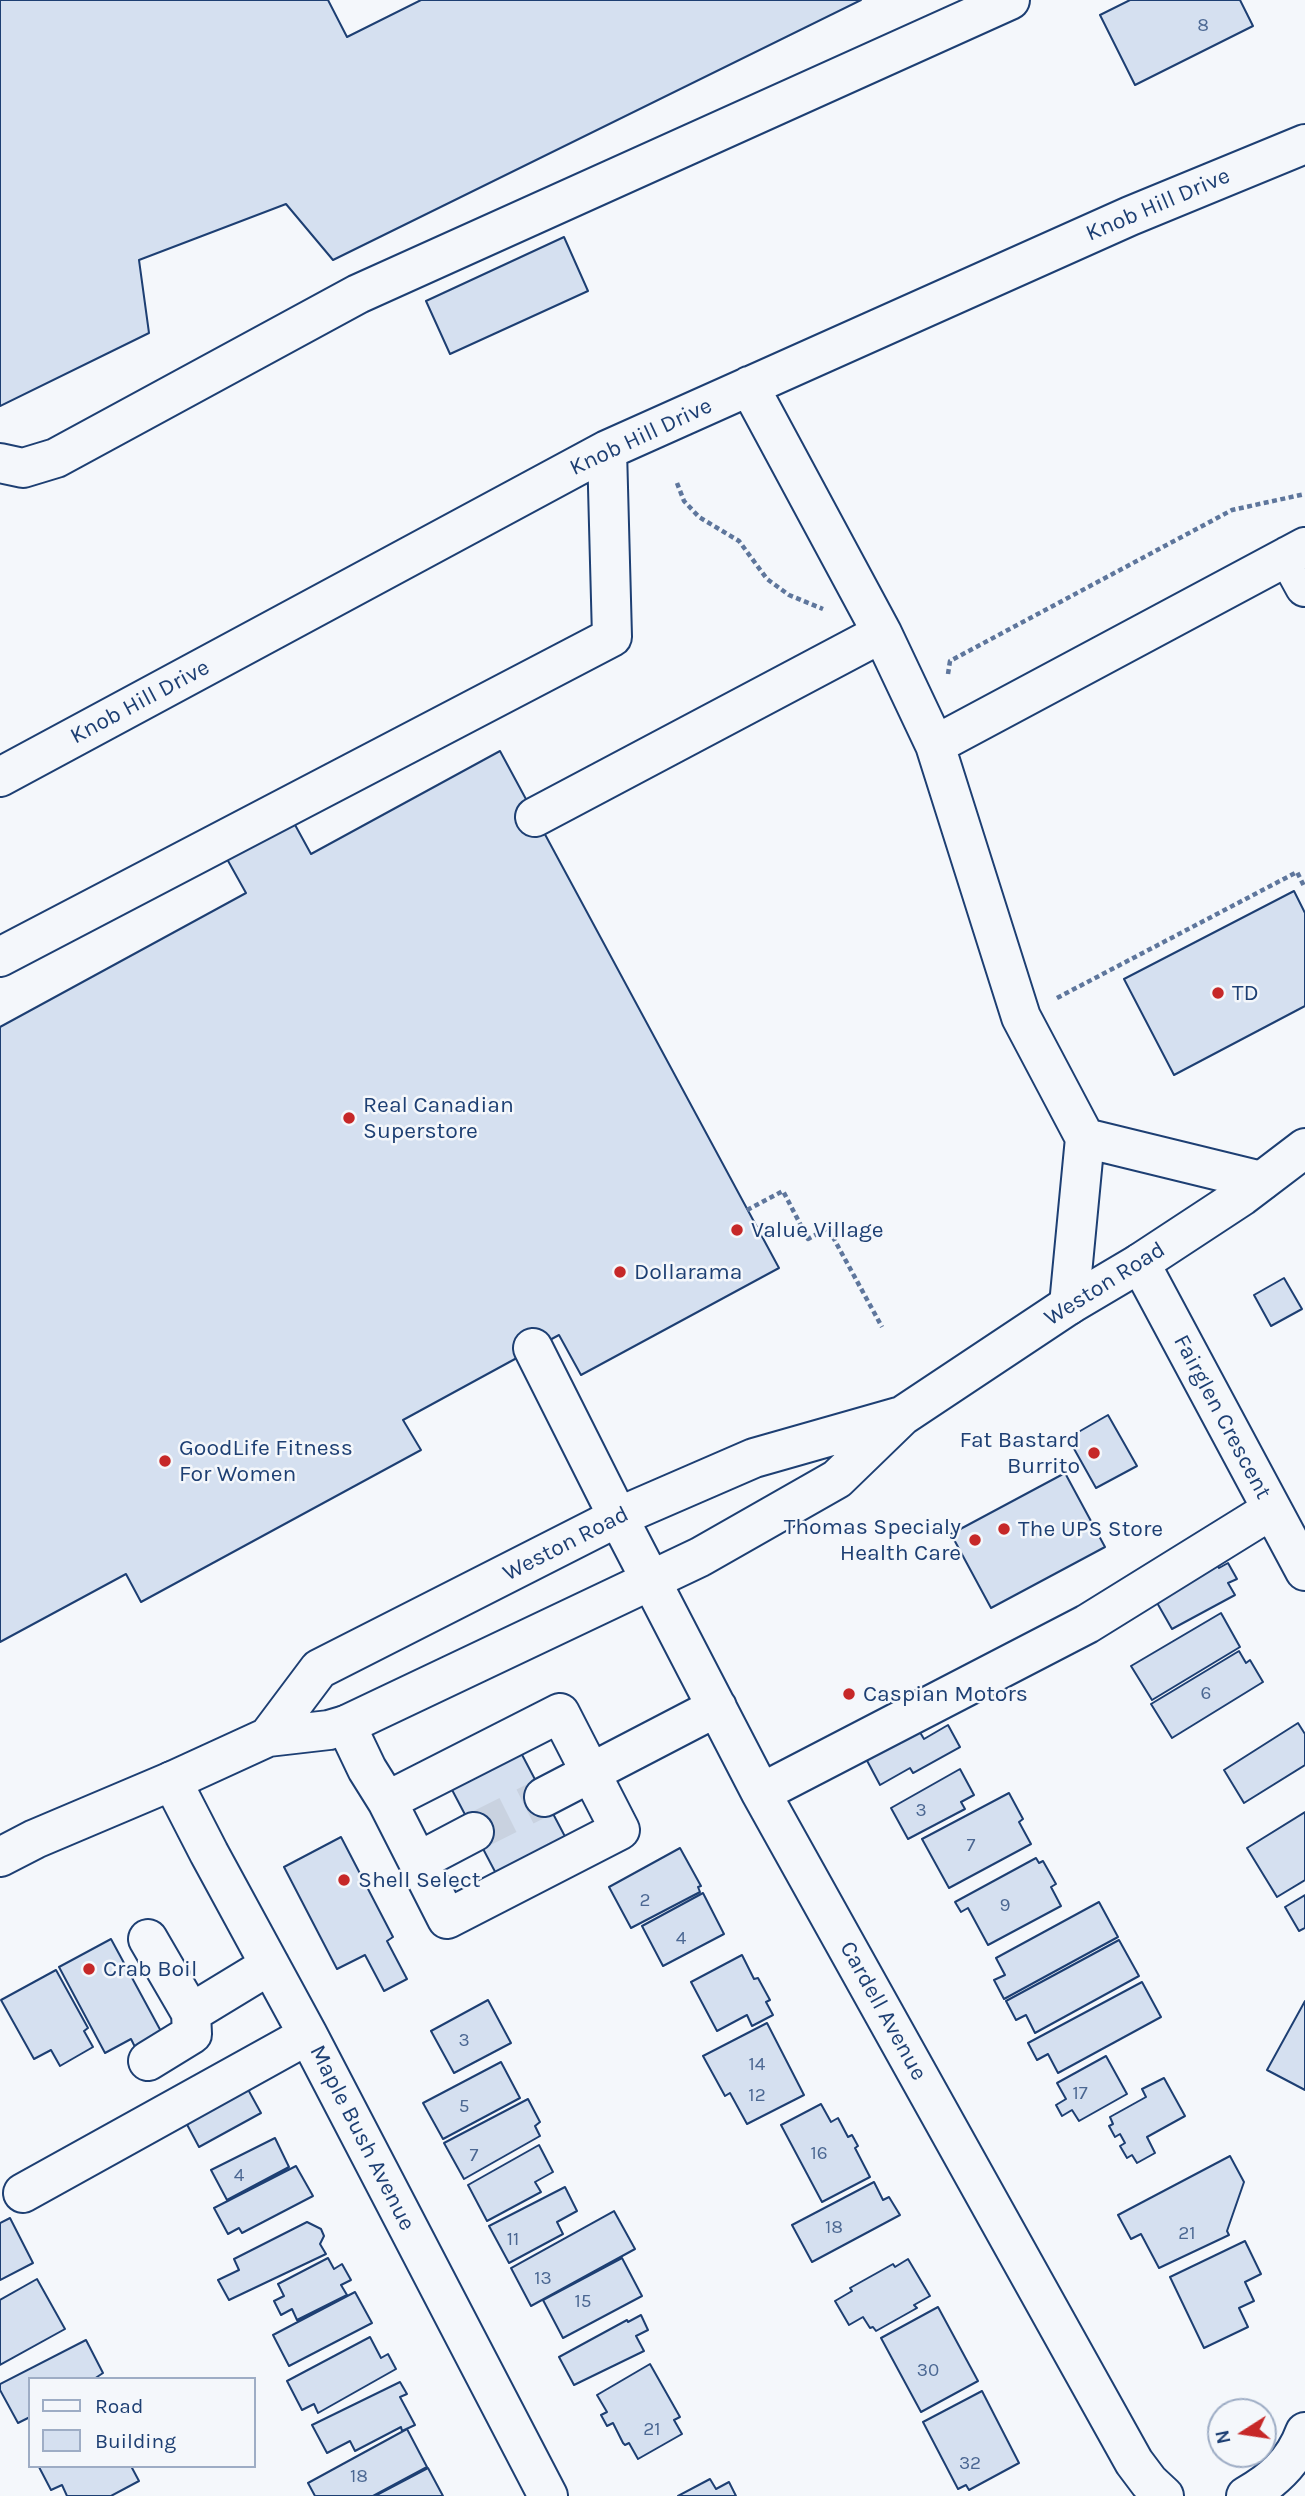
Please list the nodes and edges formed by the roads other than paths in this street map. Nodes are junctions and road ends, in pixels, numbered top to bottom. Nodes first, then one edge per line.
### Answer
1 (1010, 0) edge
2 (1305, 144) edge
3 (749, 386) junction
4 (607, 450) junction
5 (0, 463) edge
6 (1299, 563) edge
7 (882, 633) junction
8 (935, 745) junction
9 (0, 777) edge
10 (535, 817) dead end
11 (0, 957) edge
12 (1085, 1138) junction
13 (1305, 1148) edge
14 (1261, 1181) junction
15 (1140, 1263) junction
16 (1069, 1305) junction
17 (533, 1348) dead end
18 (902, 1416) junction
19 (1271, 1510) junction
20 (618, 1517) junction
21 (1305, 1572) edge
22 (651, 1581) junction
23 (717, 1707) junction
24 (346, 1725) junction
25 (268, 1737) junction
26 (591, 1771) junction
27 (172, 1781) junction
28 (761, 1793) junction
29 (544, 1797) tunnel mouth
30 (387, 1801) junction
31 (474, 1832) tunnel mouth
32 (0, 1857) edge
33 (419, 1861) junction
34 (148, 1939) dead end
35 (270, 1965) junction
36 (191, 2013) junction
37 (309, 2035) junction
38 (148, 2061) dead end
39 (23, 2193) dead end
40 (1305, 2432) edge
41 (1258, 2489) edge
42 (548, 2496) edge
43 (1164, 2496) edge

1 - 5 street
2 - 3 street, Knob Hill Drive
3 - 4 street, Knob Hill Drive
3 - 7 street
4 - 9 street, Knob Hill Drive
4 - 11 street
6 - 8 street
7 - 8 street
7 - 10 street
8 - 12 street
12 - 14 street
12 - 16 street
13 - 14 street, Weston Road
14 - 15 street, Weston Road
15 - 16 street, Weston Road
15 - 19 street, Fairglen Crescent
16 - 18 street, Weston Road
17 - 20 street, Cardell Avenue
18 - 20 street, Weston Road
18 - 22 street, Weston Road
19 - 21 street, Fairglen Crescent
19 - 28 street
20 - 22 street, Cardell Avenue
20 - 25 street, Weston Road
22 - 23 street, Cardell Avenue
22 - 24 street, Weston Road
23 - 26 street
23 - 28 street, Cardell Avenue
24 - 25 street, Weston Road
24 - 30 street
25 - 27 street, Weston Road
26 - 29 street
26 - 30 street
26 - 33 street
27 - 32 street, Weston Road
27 - 35 street, Maple Bush Avenue
28 - 43 street, Cardell Avenue
30 - 33 street
31 - 33 street
34 - 36 street
35 - 36 street
35 - 37 street, Maple Bush Avenue
36 - 38 street
37 - 39 street
37 - 42 street, Maple Bush Avenue
40 - 41 street

